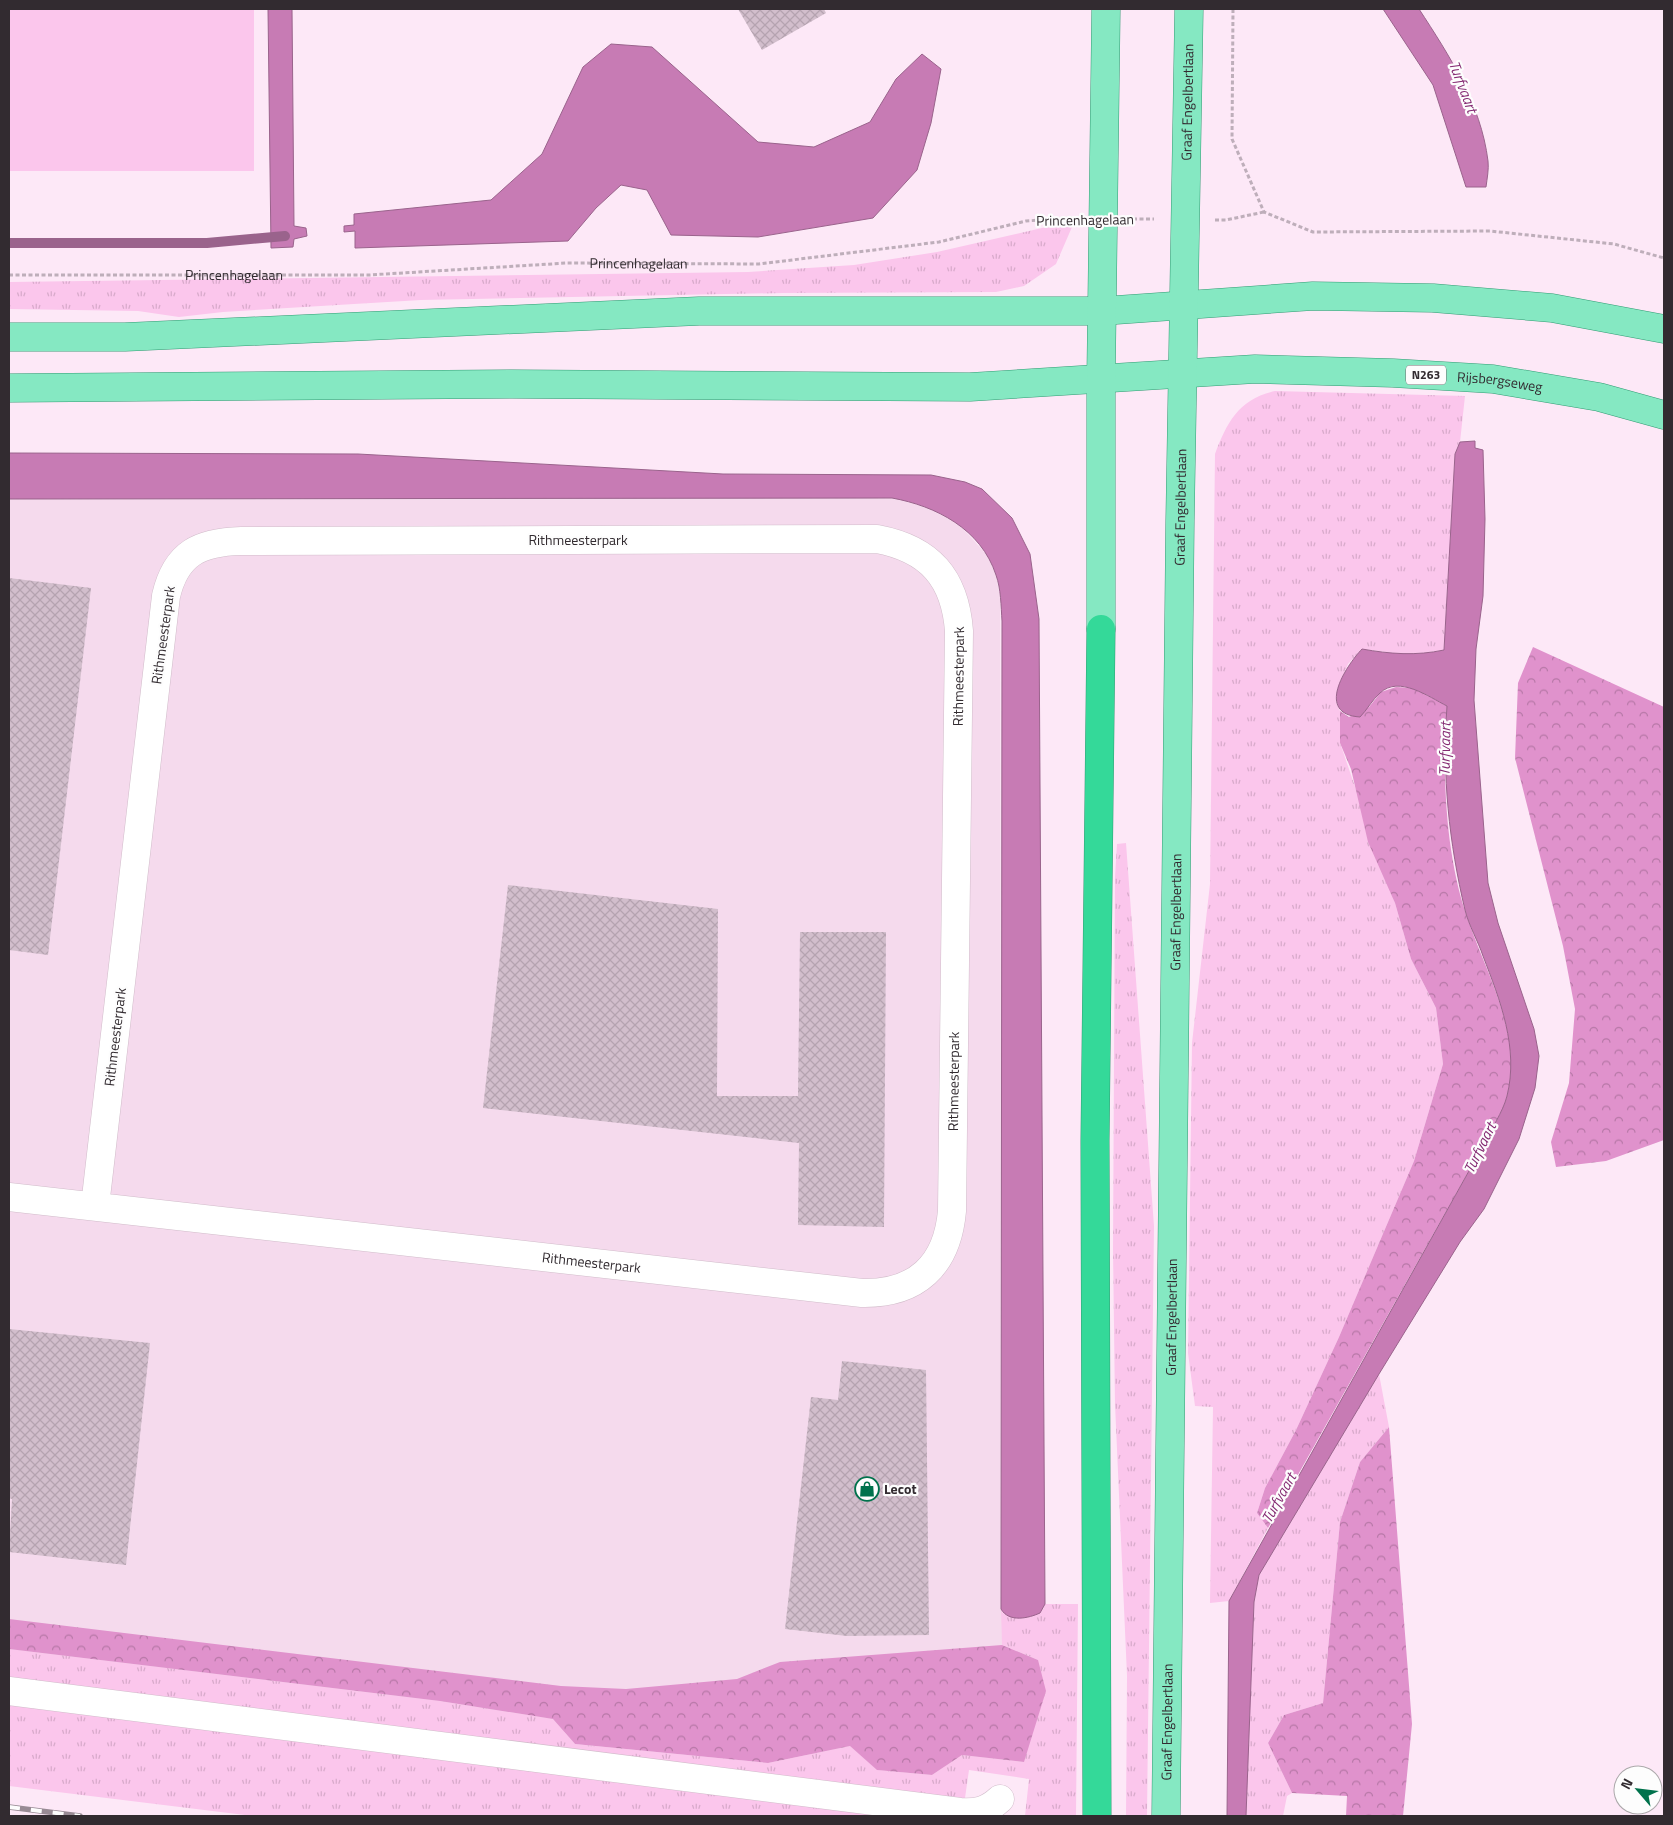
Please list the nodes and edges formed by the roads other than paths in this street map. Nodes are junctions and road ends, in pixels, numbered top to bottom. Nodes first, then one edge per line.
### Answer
1 (1106, 9) edge
2 (1189, 9) edge
3 (1184, 305) junction
4 (1102, 311) junction
5 (1664, 329) edge
6 (9, 337) edge
7 (1183, 374) junction
8 (1101, 379) junction
9 (9, 388) edge
10 (1664, 415) edge
11 (1101, 629) joint
12 (9, 1197) edge
13 (95, 1206) junction
14 (9, 1690) edge
15 (1000, 1798) dead end
16 (1097, 1816) edge
17 (1166, 1816) edge

1 - 4 main road
2 - 3 main road, Graaf Engelbertlaan
3 - 4 main road
3 - 5 main road
3 - 7 main road, Graaf Engelbertlaan
4 - 6 main road
4 - 8 main road
7 - 8 main road, N263
7 - 10 main road, Rijsbergseweg / N263
7 - 17 main road, Graaf Engelbertlaan
8 - 9 main road
8 - 11 main road
11 - 16 highway
12 - 13 street, Rithmeesterpark
13 - 13 street, Rithmeesterpark
14 - 15 street

